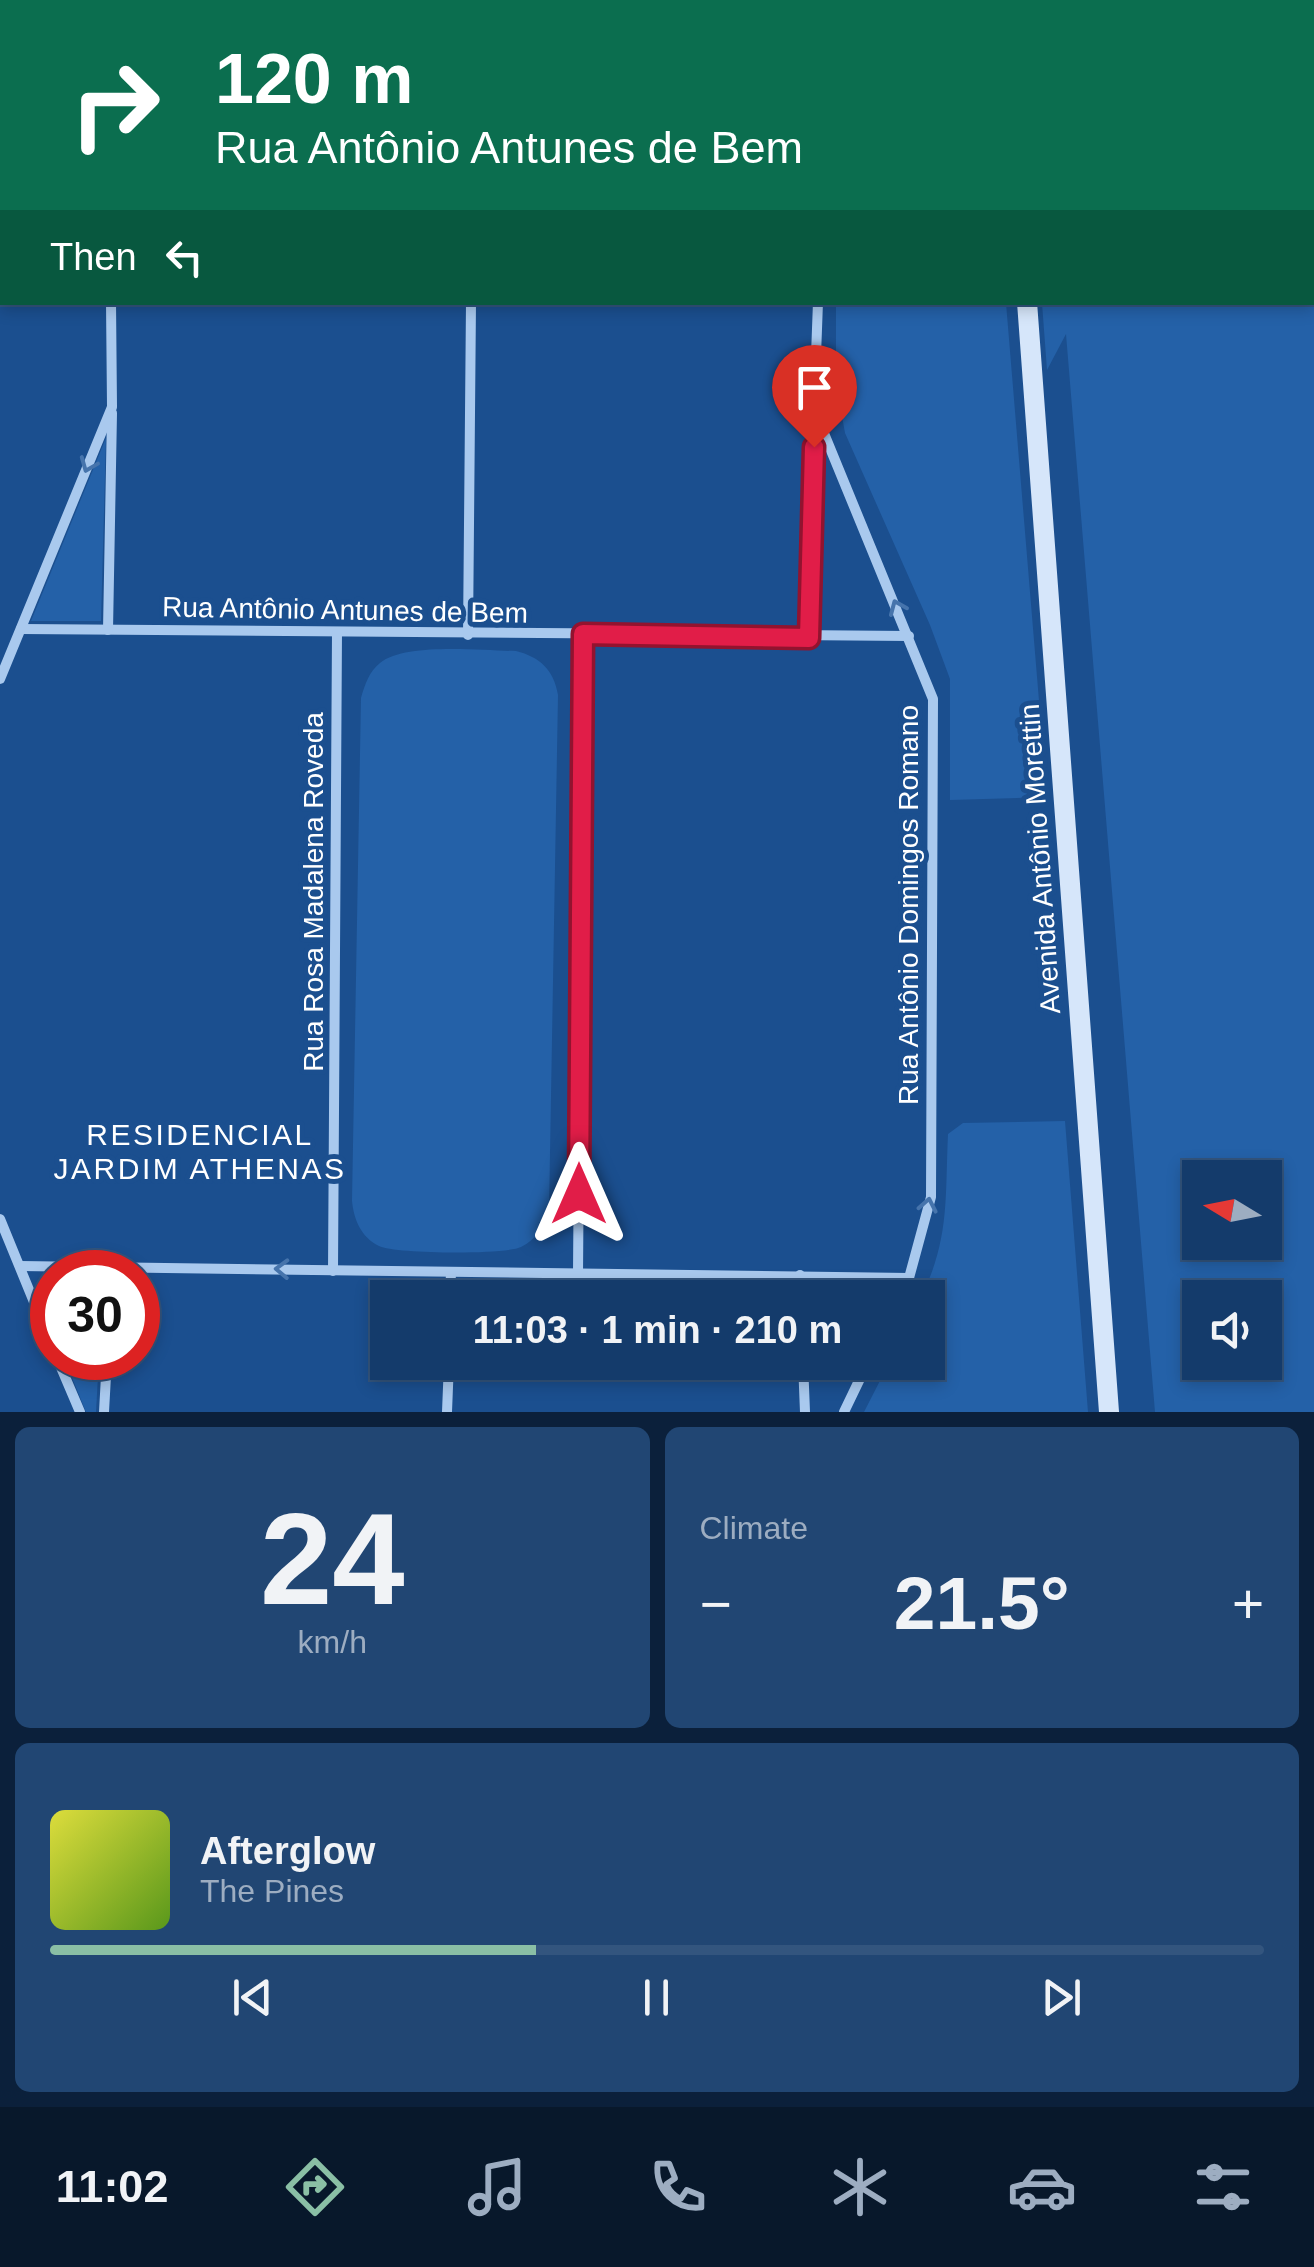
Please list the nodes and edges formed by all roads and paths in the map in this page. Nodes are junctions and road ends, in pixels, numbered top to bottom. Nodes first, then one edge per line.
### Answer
1 (112, 305) edge
2 (470, 305) edge
3 (818, 305) edge
4 (1026, 305) edge
5 (112, 406) junction
6 (814, 409) junction
7 (20, 629) junction
8 (108, 630) junction
9 (338, 632) junction
10 (583, 634) junction
11 (468, 635) junction
12 (909, 636) junction
13 (809, 638) junction
14 (0, 678) edge
15 (0, 1219) edge
16 (20, 1266) junction
17 (30, 1266) edge
18 (160, 1270) edge
19 (333, 1271) junction
20 (450, 1272) junction
21 (578, 1274) junction
22 (800, 1275) junction
23 (909, 1278) joint
24 (450, 1280) edge
25 (800, 1280) edge
26 (30, 1291) edge
27 (66, 1380) edge
28 (105, 1380) edge
29 (448, 1380) edge
30 (804, 1380) edge
31 (859, 1380) edge
32 (80, 1412) edge
33 (104, 1412) edge
34 (448, 1412) edge
35 (805, 1412) edge
36 (844, 1412) edge
37 (1108, 1412) edge

1 - 5 street
2 - 11 street
3 - 6 street, Rua Antônio Domingos Romano
4 - 37 main road, Avenida Antônio Morettin
5 -> 7 street
5 - 8 street
12 -> 6 street, Rua Antônio Domingos Romano
6 - 13 street, Rua Antônio Domingos Romano
7 - 8 street, Rua Antônio Antunes de Bem
7 - 14 street
8 - 9 street, Rua Antônio Antunes de Bem
9 - 11 street, Rua Antônio Antunes de Bem
9 - 19 street, Rua Rosa Madalena Roveda
10 - 11 street, Rua Antônio Antunes de Bem
10 - 13 street, Rua Antônio Antunes de Bem
10 - 21 street
12 - 13 street, Rua Antônio Antunes de Bem
23 -> 12 street, Rua Antônio Domingos Romano
15 - 16 street
16 - 17 street
16 - 26 street
19 -> 18 street
19 - 20 street
20 - 21 street
20 - 24 street
21 - 22 street
22 - 23 street
22 - 25 street
27 - 32 street
28 - 33 street
29 - 34 street
30 - 35 street
31 - 36 street

